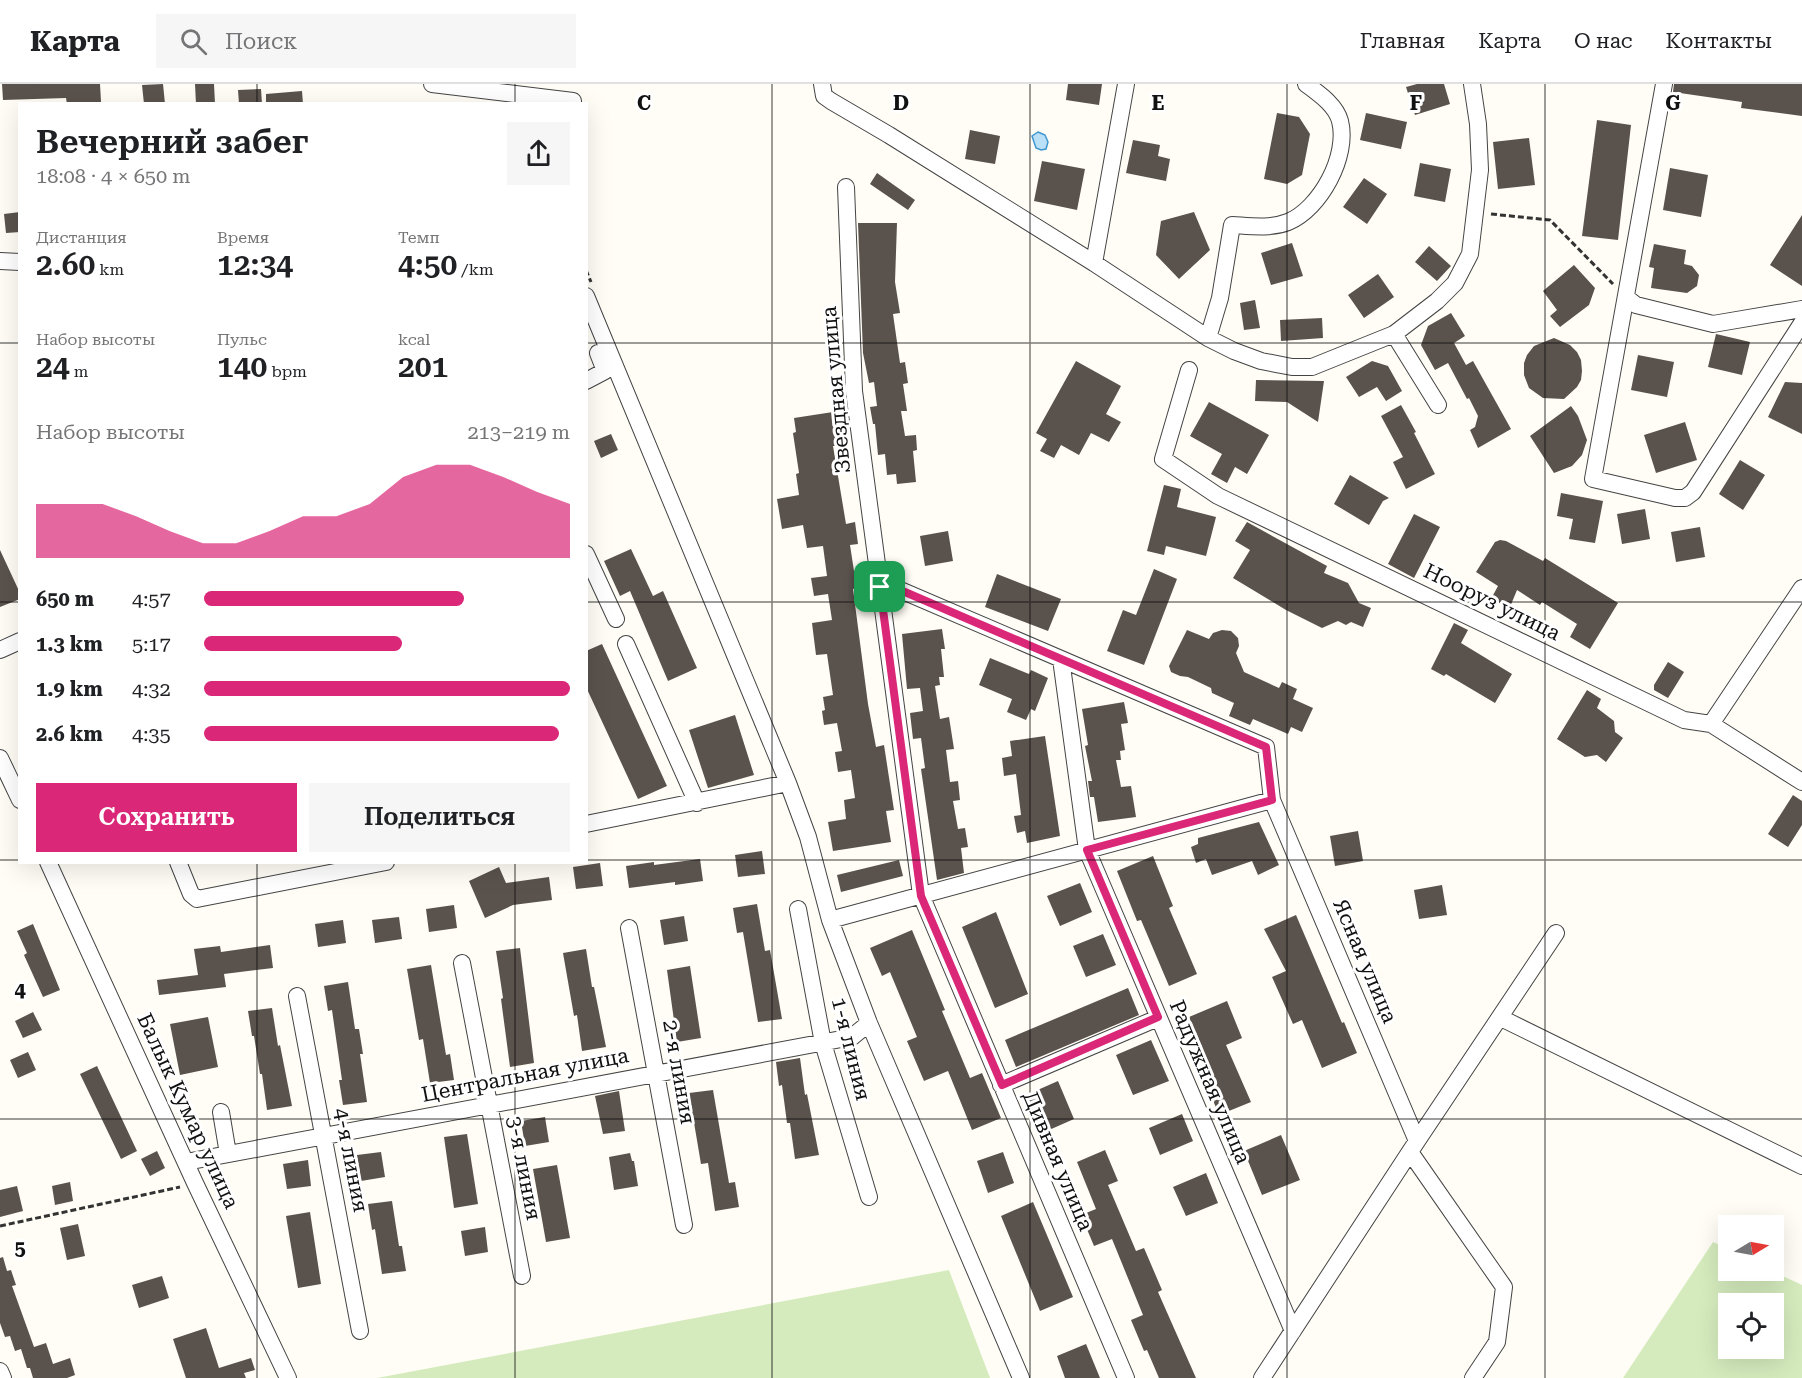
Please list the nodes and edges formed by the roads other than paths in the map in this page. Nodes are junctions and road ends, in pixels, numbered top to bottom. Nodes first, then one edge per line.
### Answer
1 (432, 84) edge
2 (573, 84) edge
3 (822, 84) edge
4 (1126, 84) edge
5 (1306, 84) edge
6 (1472, 84) edge
7 (1664, 84) edge
8 (573, 102) edge
9 (846, 187) dead end
10 (0, 261) edge
11 (18, 262) edge
12 (1094, 263) junction
13 (1627, 298) junction
14 (588, 301) edge
15 (1802, 309) edge
16 (1802, 323) edge
17 (588, 331) edge
18 (1394, 334) junction
19 (1208, 338) junction
20 (1189, 370) dead end
21 (588, 380) edge
22 (1438, 405) dead end
23 (588, 559) edge
24 (880, 587) junction
25 (1802, 588) edge
26 (616, 619) dead end
27 (18, 642) edge
28 (626, 644) dead end
29 (0, 650) edge
30 (1061, 659) junction
31 (1711, 724) junction
32 (0, 758) edge
33 (1802, 782) edge
34 (788, 783) junction
35 (18, 796) edge
36 (1272, 800) junction
37 (697, 802) junction
38 (588, 824) edge
39 (1087, 850) junction
40 (49, 864) edge
41 (179, 864) edge
42 (376, 864) edge
43 (921, 896) junction
44 (798, 909) dead end
45 (830, 920) junction
46 (629, 928) dead end
47 (1556, 933) dead end
48 (462, 963) dead end
49 (297, 996) dead end
50 (1158, 1017) junction
51 (1500, 1018) junction
52 (869, 1023) junction
53 (823, 1043) junction
54 (656, 1073) junction
55 (1002, 1085) junction
56 (488, 1105) junction
57 (220, 1112) dead end
58 (323, 1137) junction
59 (1414, 1146) junction
60 (228, 1154) junction
61 (186, 1162) junction
62 (1802, 1166) edge
63 (869, 1197) dead end
64 (684, 1225) dead end
65 (522, 1276) dead end
66 (360, 1331) dead end
67 (1293, 1331) junction
68 (0, 1371) edge
69 (3, 1378) edge
70 (288, 1378) edge
71 (1021, 1378) edge
72 (1126, 1378) edge
73 (1262, 1378) edge
74 (1473, 1378) edge

1 - 8 street
2 - 8 street
3 - 12 street
4 - 12 street
5 - 19 street
6 - 18 street
7 - 13 street
9 - 24 street, Звездная улица
10 - 11 street
12 - 19 street
13 - 15 street
13 - 16 street
14 - 34 street
17 - 21 street
18 - 19 street
18 - 22 street
20 - 31 street, Нооруз улица
23 - 26 street
24 - 30 street
24 - 43 street, Звездная улица
25 - 31 street
27 - 29 street
28 - 37 street
30 - 36 street
30 - 39 street
31 - 33 street, Нооруз улица
32 - 35 street
34 - 37 street
34 - 45 street
36 - 39 street
36 - 59 street, Ясная улица
37 - 38 street
39 - 43 street
39 - 50 street, Радужная улица
40 - 61 street, Балык Кумар улица
41 - 42 street
43 - 45 street
43 - 55 street, Дивная улица
44 - 53 street, 1-я линия
45 - 52 street
46 - 54 street, 2-я линия
47 - 51 street
48 - 56 street, 3-я линия
49 - 58 street, 4-я линия
50 - 55 street
50 - 67 street, Радужная улица
51 - 59 street
51 - 62 street
52 - 53 street, Центральная улица
52 - 71 street
53 - 54 street, Центральная улица
53 - 63 street, 1-я линия
54 - 56 street, Центральная улица
54 - 64 street, 2-я линия
55 - 72 street, Дивная улица
56 - 58 street, Центральная улица
56 - 65 street, 3-я линия
57 - 60 street
58 - 60 street, Центральная улица
58 - 66 street, 4-я линия
59 - 67 street
59 - 74 street, Ясная улица
60 - 61 street, Центральная улица
61 - 70 street, Балык Кумар улица
67 - 73 street
68 - 69 street

